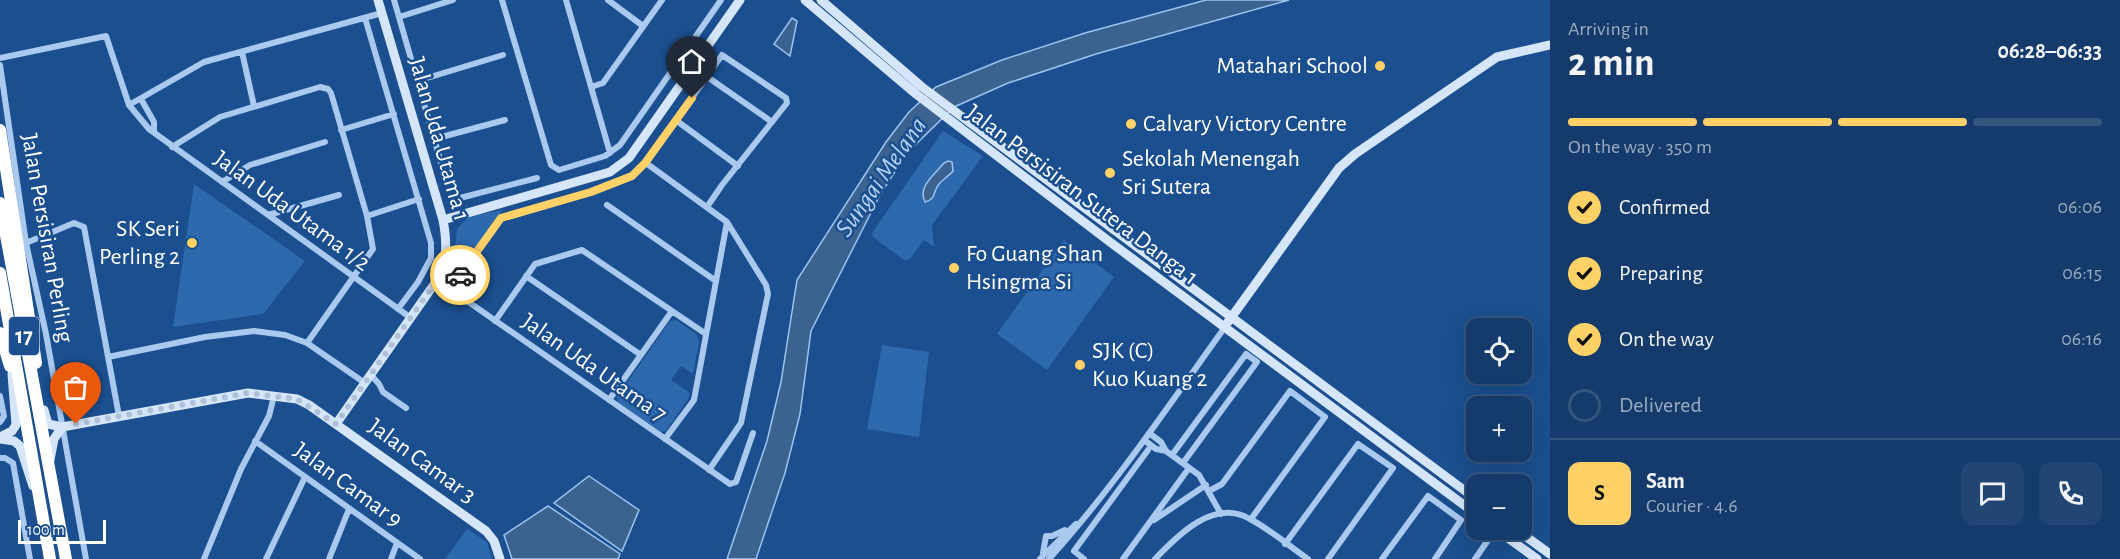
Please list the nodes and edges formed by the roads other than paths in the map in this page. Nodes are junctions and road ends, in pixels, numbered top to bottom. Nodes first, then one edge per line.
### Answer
1 (378, 0) edge
2 (394, 0) edge
3 (453, 0) edge
4 (502, 0) edge
5 (566, 0) edge
6 (608, 0) edge
7 (662, 0) edge
8 (721, 0) edge
9 (740, 0) edge
10 (805, 0) edge
11 (821, 0) edge
12 (382, 13) junction
13 (399, 17) junction
14 (365, 18) junction
15 (644, 26) junction
16 (1550, 45) edge
17 (242, 52) junction
18 (503, 55) dead end
19 (0, 58) edge
20 (0, 65) edge
21 (706, 76) junction
22 (417, 81) junction
23 (591, 87) junction
24 (919, 91) junction
25 (141, 99) junction
26 (129, 105) junction
27 (254, 106) junction
28 (394, 114) junction
29 (952, 115) junction
30 (505, 120) dead end
31 (676, 121) junction
32 (772, 122) junction
33 (0, 130) edge
34 (341, 130) junction
35 (154, 131) junction
36 (434, 139) junction
37 (325, 142) dead end
38 (171, 147) junction
39 (610, 153) junction
40 (645, 163) junction
41 (738, 166) junction
42 (537, 178) dead end
43 (222, 182) junction
44 (339, 195) dead end
45 (419, 199) junction
46 (437, 200) junction
47 (0, 203) edge
48 (607, 205) dead end
49 (707, 207) junction
50 (464, 214) junction
51 (268, 215) junction
52 (367, 216) junction
53 (443, 220) junction
54 (727, 222) junction
55 (26, 243) junction
56 (447, 243) junction
57 (526, 276) junction
58 (354, 277) junction
59 (1, 278) edge
60 (437, 280) junction
61 (716, 280) junction
62 (450, 289) junction
63 (398, 309) junction
64 (672, 311) junction
65 (1232, 317) junction
66 (0, 318) edge
67 (411, 318) junction
68 (495, 321) junction
69 (1225, 327) junction
70 (706, 334) junction
71 (1, 337) edge
72 (307, 343) junction
73 (641, 356) junction
74 (108, 357) junction
75 (37, 372) junction
76 (12, 374) junction
77 (368, 379) junction
78 (34, 392) junction
79 (0, 396) edge
80 (274, 396) junction
81 (609, 400) junction
82 (406, 408) dead end
83 (119, 417) junction
84 (1, 421) edge
85 (336, 424) junction
86 (62, 427) junction
87 (753, 433) dead end
88 (1149, 433) junction
89 (29, 434) junction
90 (0, 438) edge
91 (665, 440) junction
92 (1144, 440) junction
93 (255, 441) junction
94 (1148, 450) dead end
95 (1169, 453) junction
96 (0, 458) edge
97 (49, 463) junction
98 (1186, 466) junction
99 (709, 470) junction
100 (305, 477) junction
101 (1207, 488) junction
102 (1466, 492) edge
103 (1466, 507) edge
104 (350, 509) junction
105 (1221, 514) junction
106 (42, 517) junction
107 (1251, 519) junction
108 (1081, 520) junction
109 (1148, 524) junction
110 (1071, 528) junction
111 (1489, 540) edge
112 (1510, 540) edge
113 (1531, 540) edge
114 (398, 543) junction
115 (1286, 543) junction
116 (1059, 544) junction
117 (1550, 554) edge
118 (1041, 558) edge
119 (30, 559) edge
120 (50, 559) edge
121 (66, 559) edge
122 (86, 559) edge
123 (204, 559) edge
124 (266, 559) edge
125 (329, 559) edge
126 (391, 559) edge
127 (420, 559) edge
128 (500, 559) edge
129 (1049, 559) edge
130 (1084, 559) edge
131 (1123, 559) edge
132 (1155, 559) edge
133 (1308, 559) edge
134 (1328, 559) edge
135 (1382, 559) edge
136 (1435, 559) edge
137 (1475, 559) edge
138 (1537, 559) edge

1 - 12 main road, Jalan Uda Utama 1
2 - 13 street
3 - 13 street
4 - 39 street
5 - 23 street
6 - 15 street
7 - 15 street
8 - 39 street
9 - 50 main road
10 - 24 main road
11 - 24 main road
12 - 14 street
12 - 46 main road, Jalan Uda Utama 1
13 - 22 street
14 - 17 street
14 - 28 street
15 - 23 street
16 - 65 main road
17 - 25 street
17 - 27 street
18 - 22 street
19 - 26 street
20 - 55 street, Jalan Persisiran Perling
21 - 31 street
21 - 32 street
21 - 32 street
22 - 36 street
23 - 39 street
24 - 29 main road, Jalan Persisiran Sutera Danga 1
25 - 26 street
25 - 35 street, Jalan Uda Utama 1/2
26 - 35 street, Jalan Uda Utama 1/2
27 - 34 street
27 - 38 street
28 - 34 street
28 - 45 street
29 - 65 main road, Jalan Persisiran Sutera Danga 1
29 - 69 main road, Jalan Persisiran Sutera Danga 1
30 - 36 street
31 - 40 street
31 - 41 street
32 - 41 street
33 - 75 highway
34 - 52 street
35 - 38 street, Jalan Uda Utama 1/2
36 - 42 street
37 - 43 street
38 - 43 street, Jalan Uda Utama 1/2
40 - 49 street
40 - 62 street
41 - 49 street
43 - 51 street, Jalan Uda Utama 1/2
44 - 51 street
45 - 52 street
45 - 63 street
46 - 50 main road
46 - 53 main road, Jalan Uda Utama 1
47 - 78 highway, 17
48 - 61 street
49 - 54 street
50 - 53 main road
50 - 56 main road
51 - 58 street, Jalan Uda Utama 1/2
52 - 58 street
53 - 56 main road, Jalan Uda Utama 1
54 - 61 street
54 - 99 street
55 - 74 street
55 - 86 street, Jalan Persisiran Perling
56 - 60 main road, Jalan Uda Utama 1
57 - 64 street
57 - 68 street
57 - 73 street
58 - 63 street, Jalan Uda Utama 1/2
58 - 72 street
59 - 89 highway, 17
60 - 62 street, Jalan Uda Utama 7
60 - 67 main road, Jalan Uda Utama 1
61 - 70 street
62 - 68 street, Jalan Uda Utama 7
63 - 67 street, Jalan Uda Utama 1/2
64 - 70 street
64 - 73 street
65 - 69 main road
65 - 102 main road, Jalan Persisiran Sutera Danga 1
66 - 71 highway
67 - 77 main road, Jalan Uda Utama 1
68 - 81 street, Jalan Uda Utama 7
69 - 88 street
69 - 103 main road, Jalan Persisiran Sutera Danga 1
70 - 91 street
71 - 76 highway
72 - 74 street
72 - 77 street
73 - 81 street
74 - 83 street
75 - 78 highway
75 - 86 main road
76 - 89 highway
76 - 90 main road
77 - 82 street
77 - 85 main road, Jalan Uda Utama 1
78 - 97 highway, 17
79 - 84 street
80 - 83 main road, Jalan Camar 3
80 - 85 main road, Jalan Camar 3
80 - 93 street
81 - 91 street, Jalan Uda Utama 7
83 - 86 main road, Jalan Camar 3
85 - 128 main road, Jalan Camar 3
86 - 97 main road
86 - 122 street, Jalan Persisiran Perling
87 - 99 street, Jalan Uda Utama 7
88 - 92 street
88 - 95 street
89 - 106 highway, 17
90 - 106 main road
91 - 99 street, Jalan Uda Utama 7
92 - 95 street
92 - 108 street
93 - 100 street, Jalan Camar 9
93 - 123 street
94 - 130 street
95 - 98 street
95 - 98 street
96 - 119 street
97 - 121 highway, 17
98 - 101 street
98 - 109 street
100 - 104 street, Jalan Camar 9
100 - 124 street
101 - 105 street
101 - 107 street
101 - 109 street
104 - 114 street, Jalan Camar 9
104 - 125 street
105 - 107 street
105 - 132 street
106 - 120 highway, 17
107 - 115 street
108 - 110 street
108 - 116 street
109 - 131 street
110 - 116 street
110 - 118 street
111 - 137 street
112 - 138 main road
113 - 117 main road
114 - 126 street
114 - 127 street, Jalan Camar 9
115 - 133 street
115 - 134 street
116 - 118 street
116 - 129 street
135 - 136 street

